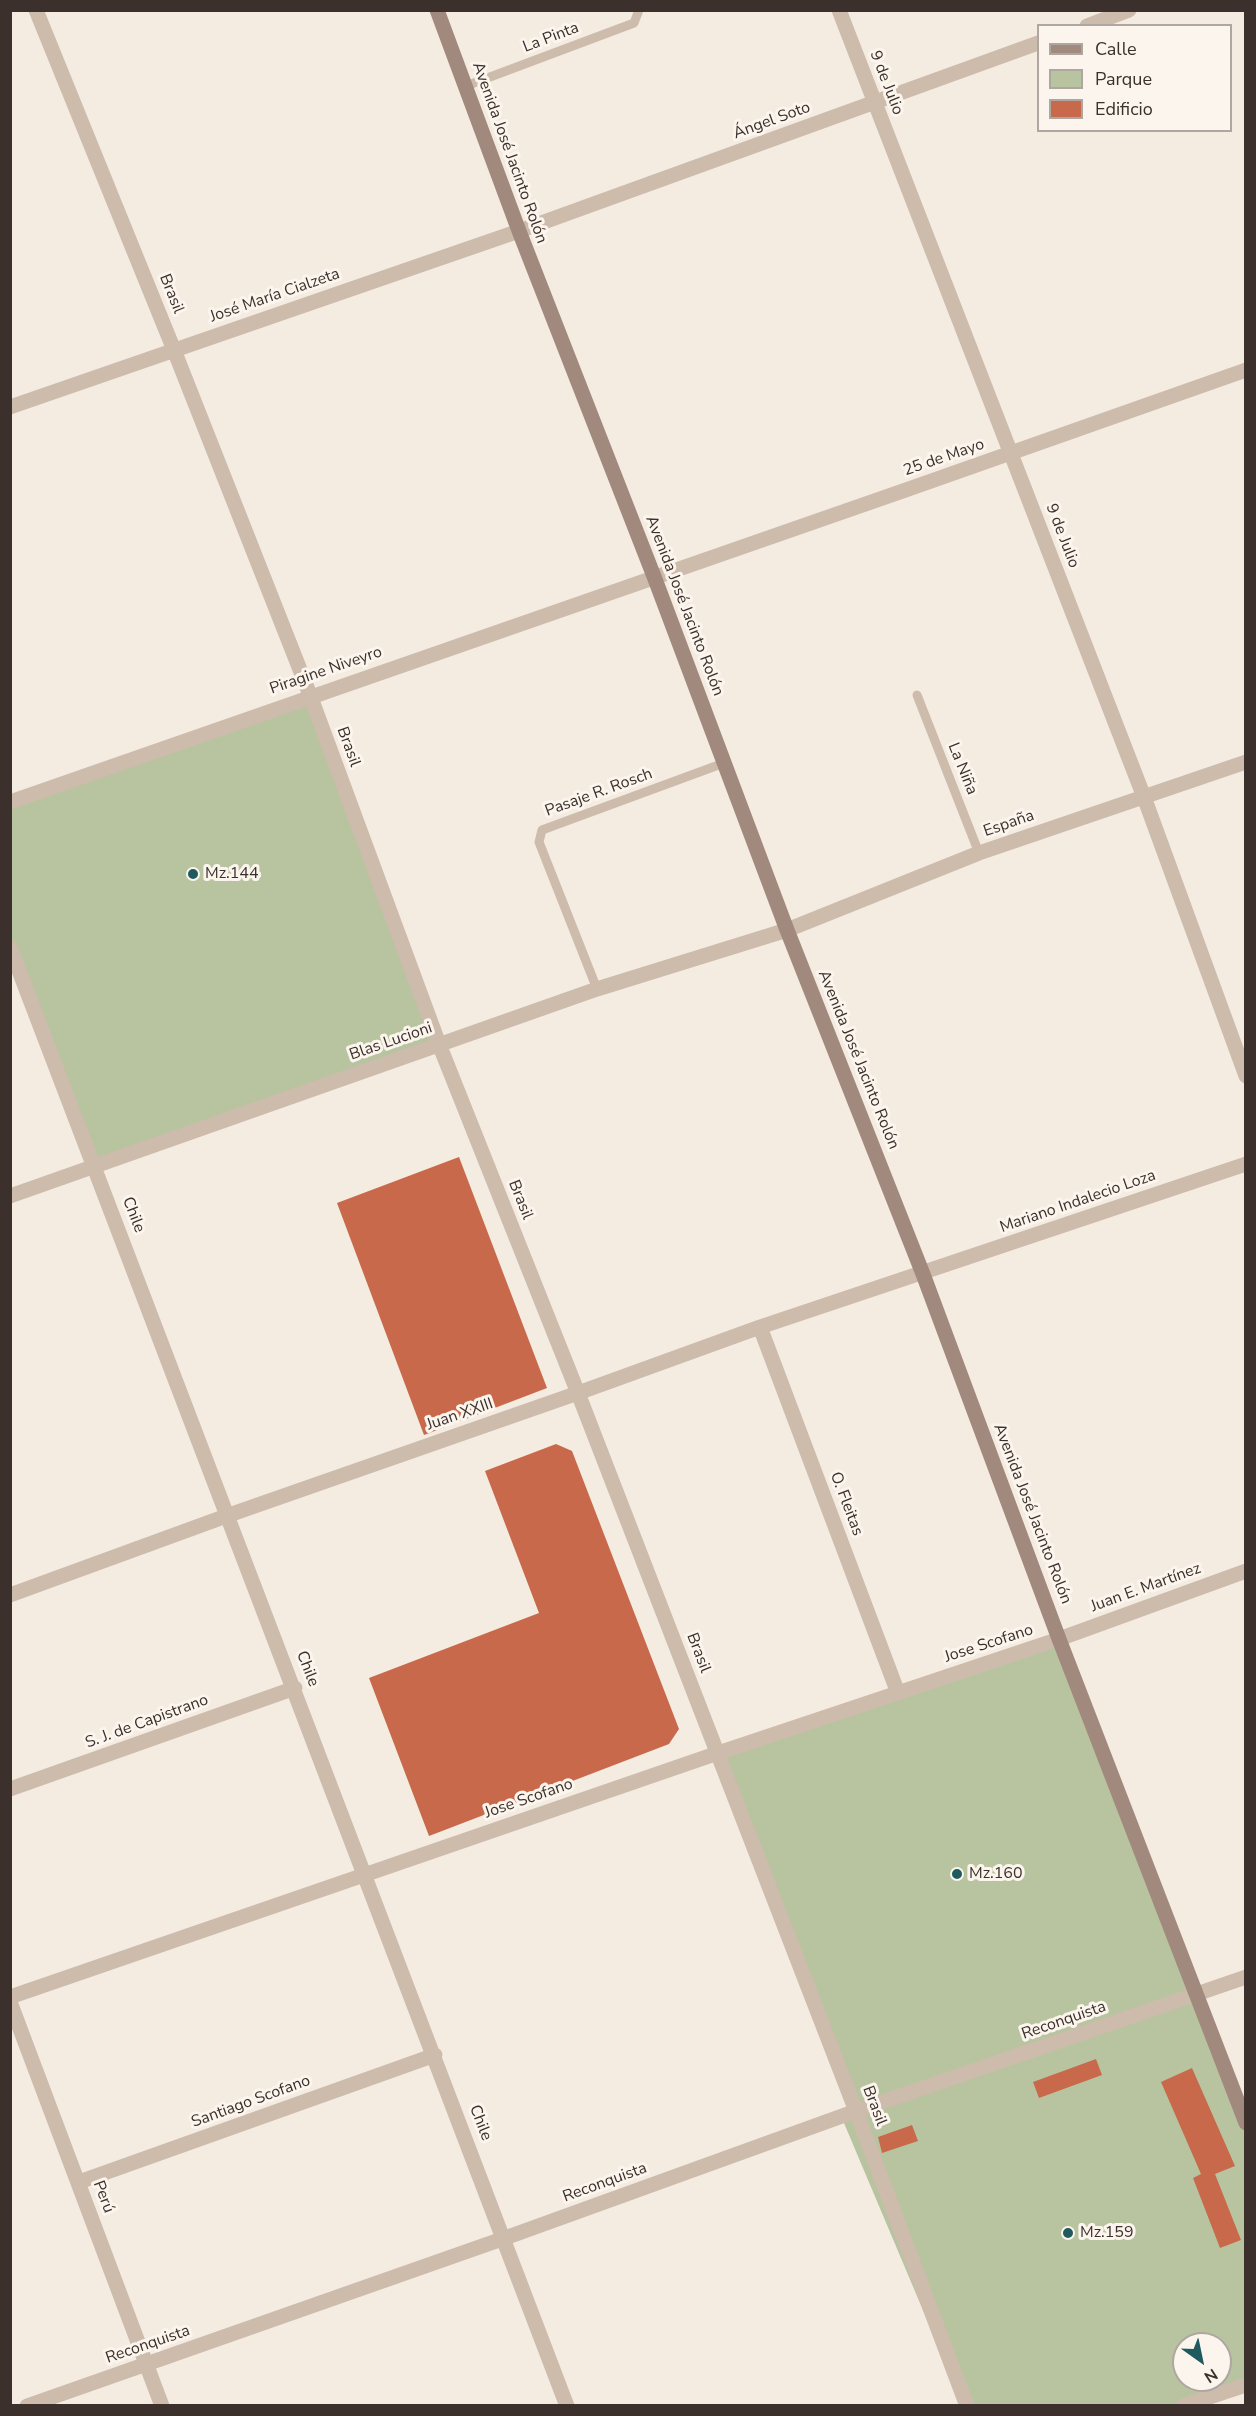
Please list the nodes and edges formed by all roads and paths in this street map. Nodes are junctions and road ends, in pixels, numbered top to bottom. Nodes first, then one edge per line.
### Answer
1 (36, 10) edge
2 (437, 10) edge
3 (639, 10) edge
4 (839, 10) edge
5 (1129, 10) edge
6 (1092, 24) edge
7 (1037, 43) edge
8 (466, 86) junction
9 (874, 103) junction
10 (519, 231) junction
11 (174, 350) junction
12 (1245, 370) edge
13 (10, 407) edge
14 (1011, 454) junction
15 (655, 579) junction
16 (310, 695) junction
17 (917, 695) dead end
18 (1245, 762) edge
19 (724, 763) junction
20 (1144, 797) junction
21 (10, 802) edge
22 (980, 854) junction
23 (787, 930) junction
24 (10, 947) edge
25 (597, 989) junction
26 (439, 1044) junction
27 (1245, 1076) edge
28 (1245, 1164) edge
29 (94, 1165) junction
30 (10, 1196) edge
31 (923, 1274) junction
32 (760, 1327) junction
33 (578, 1393) junction
34 (229, 1515) junction
35 (1245, 1571) edge
36 (10, 1595) edge
37 (1059, 1639) junction
38 (295, 1688) junction
39 (898, 1693) junction
40 (718, 1753) junction
41 (10, 1790) edge
42 (366, 1874) junction
43 (1245, 1977) edge
44 (1197, 1995) junction
45 (10, 1997) edge
46 (10, 2002) edge
47 (435, 2055) junction
48 (856, 2111) junction
49 (1245, 2122) edge
50 (79, 2182) junction
51 (505, 2238) junction
52 (147, 2365) junction
53 (1245, 2385) edge
54 (27, 2406) edge
55 (162, 2406) edge
56 (567, 2406) edge
57 (967, 2406) edge
58 (1183, 2406) edge

1 - 11 street, Brasil
2 - 8 street, Avenida José Jacinto Rolón
3 - 8 lane, La Pinta
4 - 9 street, 9 de Julio
5 - 6 street
7 - 9 street, Ángel Soto
8 - 10 street, Avenida José Jacinto Rolón
9 - 10 street, Ángel Soto
9 - 14 street, 9 de Julio
10 - 11 street, José María Cialzeta
10 - 15 street, Avenida José Jacinto Rolón
11 - 13 street, José María Cialzeta
11 - 16 street, Brasil
12 - 14 street, 25 de Mayo
14 - 15 street, 25 de Mayo
14 - 20 street, 9 de Julio
15 - 16 street, Piragine Niveyro
15 - 19 street, Avenida José Jacinto Rolón
16 - 21 street, Piragine Niveyro
16 - 26 street, Brasil
17 - 22 lane, La Niña
18 - 20 street, España
19 - 23 street, Avenida José Jacinto Rolón
19 - 25 lane, Pasaje R. Rosch
20 - 22 street, España
20 - 27 street, 9 de Julio
22 - 23 street, España
23 - 25 street, Blas Lucioni
23 - 31 street, Avenida José Jacinto Rolón
24 - 29 street, Chile
25 - 26 street, Blas Lucioni
26 - 29 street, Blas Lucioni
26 - 33 street, Brasil
28 - 31 street, Mariano Indalecio Loza
29 - 30 street, Blas Lucioni
29 - 34 street, Chile
31 - 32 street, Juan XXIII
31 - 37 street, Avenida José Jacinto Rolón
32 - 33 street, Juan XXIII
32 - 39 street, O. Fleitas
33 - 34 street, Juan XXIII
33 - 40 street, Brasil
34 - 36 street, Juan XXIII
34 - 38 street, Chile
35 - 37 street, Juan E. Martínez
37 - 39 street, Jose Scofano
37 - 44 street, Avenida José Jacinto Rolón
38 - 41 street, S. J. de Capistrano
38 - 42 street, Chile
39 - 40 street, Jose Scofano
40 - 42 street, Jose Scofano
40 - 48 street, Brasil
42 - 45 street, Jose Scofano
42 - 47 street, Chile
43 - 44 street, Reconquista
44 - 48 street, Reconquista
44 - 49 street, Avenida José Jacinto Rolón
46 - 50 street, Perú
47 - 50 street, Santiago Scofano
47 - 51 street, Chile
48 - 51 street, Reconquista
48 - 57 street, Brasil
50 - 52 street, Perú
51 - 52 street, Reconquista
51 - 56 street, Chile
52 - 54 street, Reconquista
52 - 55 street, Perú
53 - 58 street

